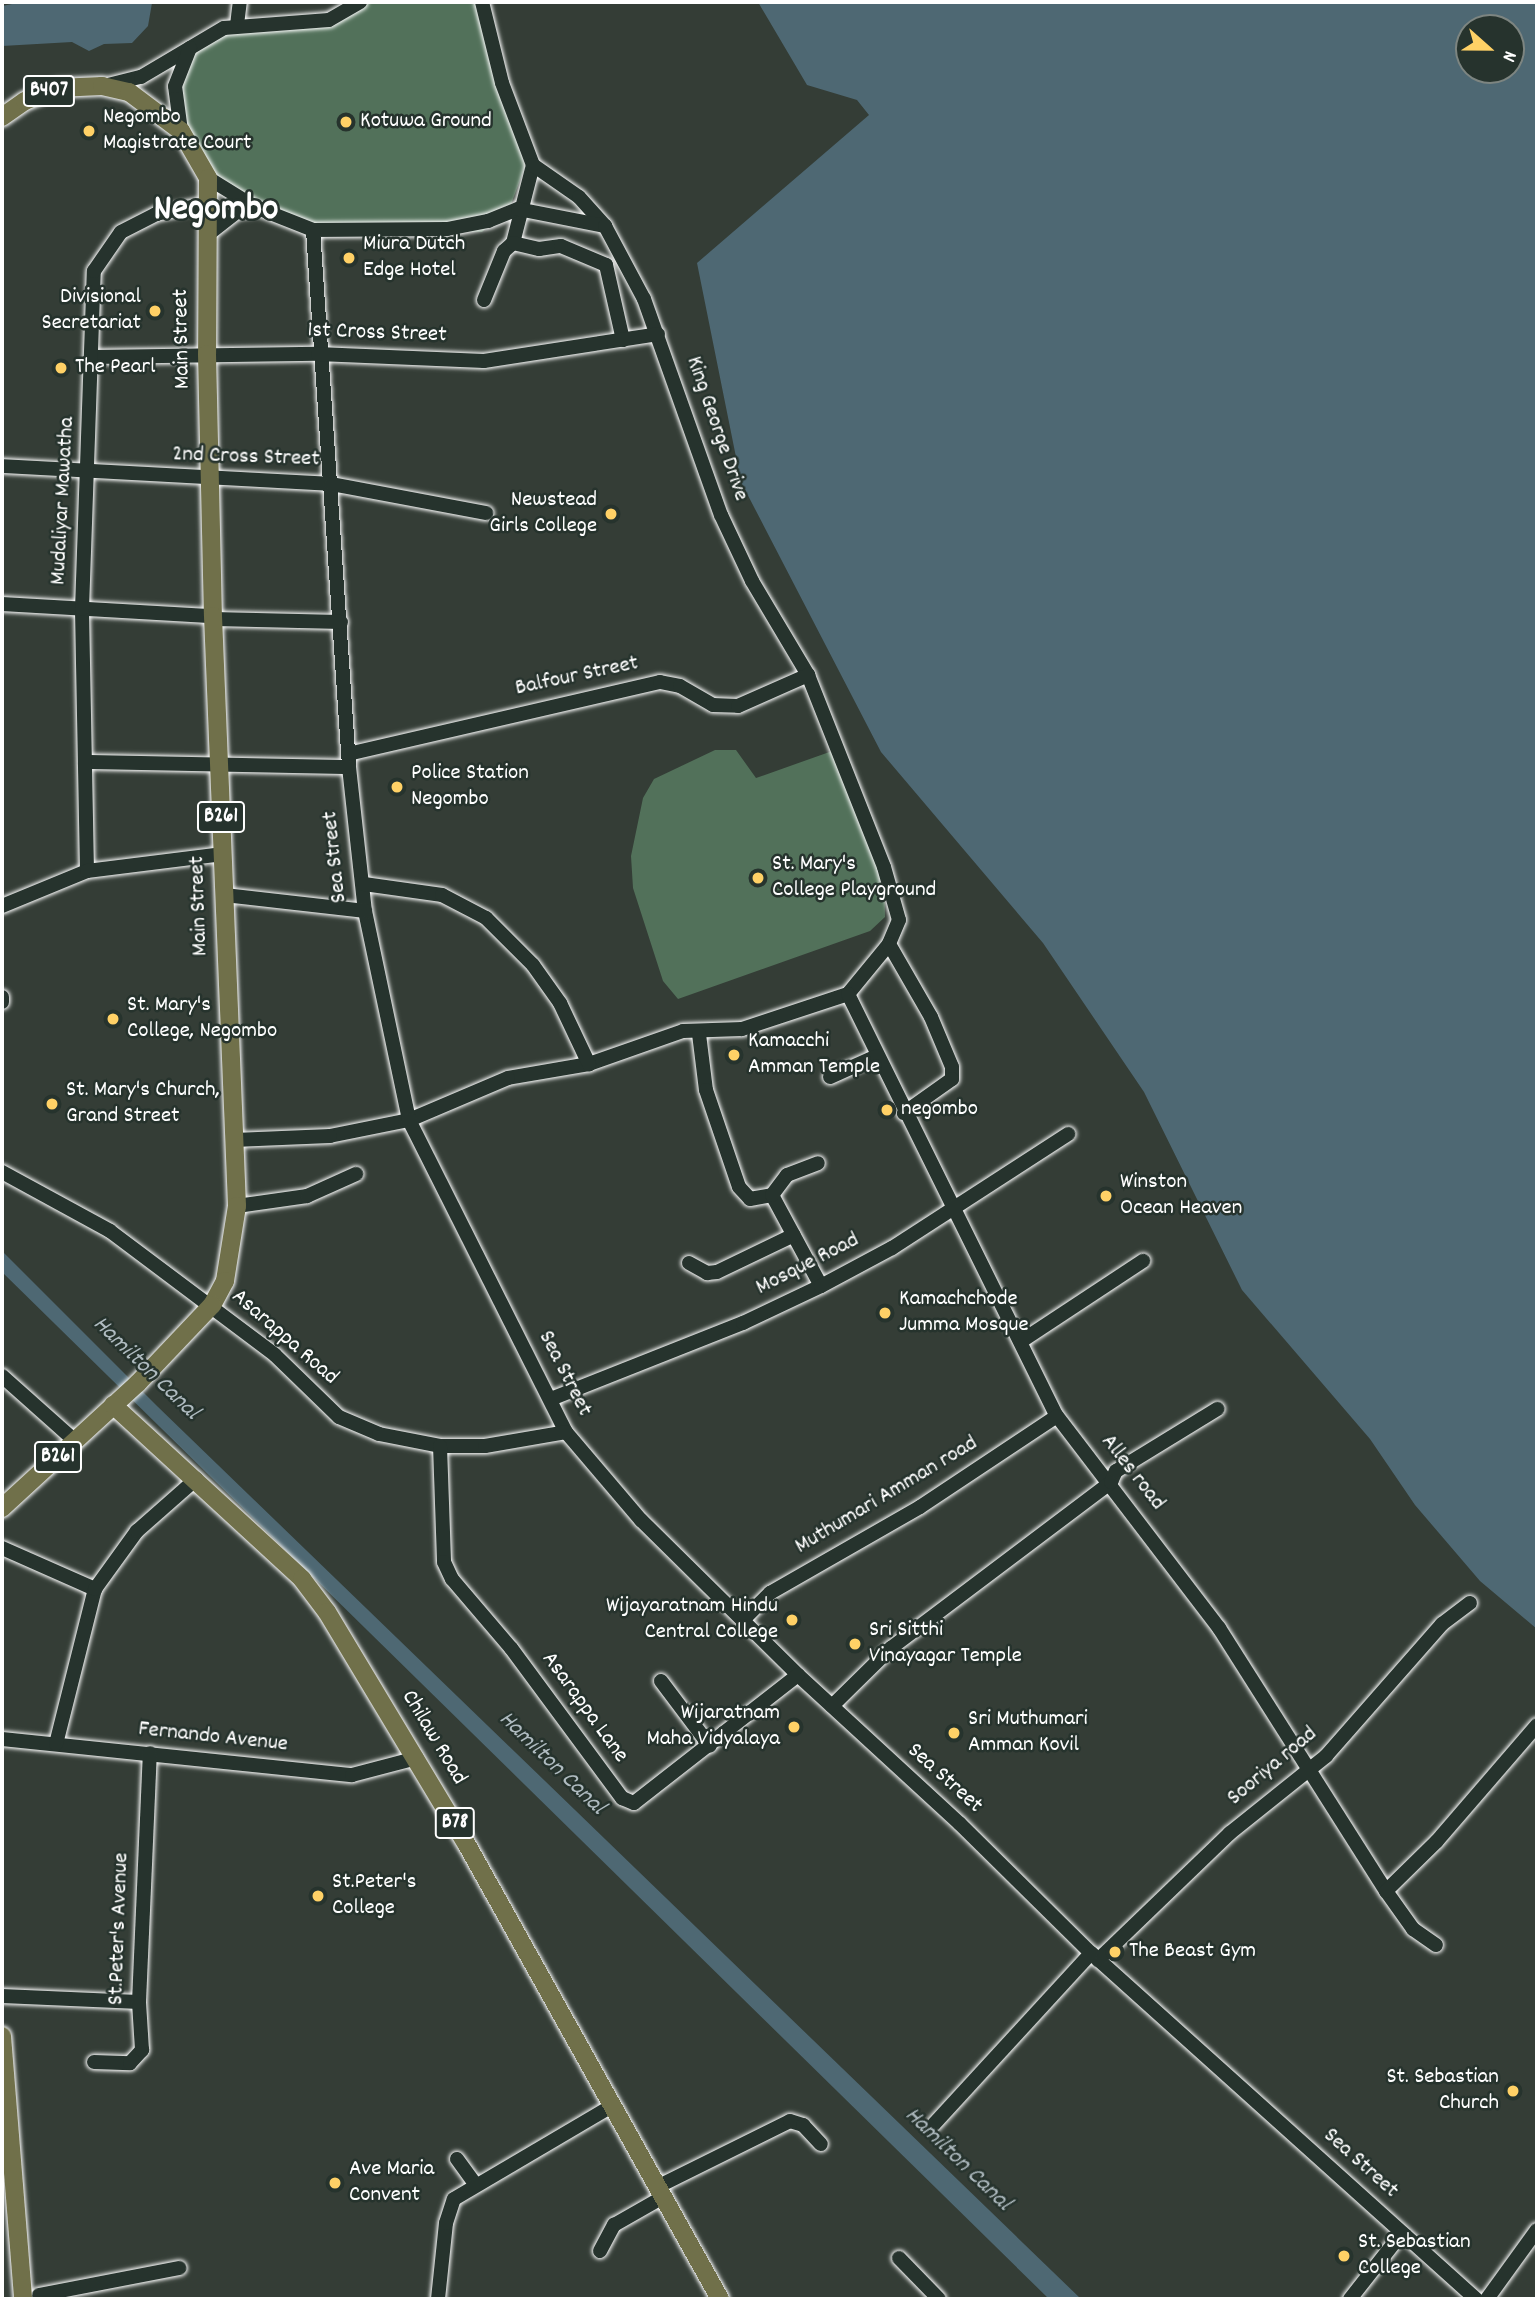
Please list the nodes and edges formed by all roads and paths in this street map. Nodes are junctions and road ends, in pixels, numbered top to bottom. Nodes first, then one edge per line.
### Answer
1 (240, 2) edge
2 (360, 2) edge
3 (482, 2) edge
4 (237, 24) junction
5 (192, 44) junction
6 (102, 86) junction
7 (2, 117) edge
8 (181, 131) junction
9 (533, 164) junction
10 (208, 178) junction
11 (206, 204) junction
12 (259, 209) junction
13 (518, 209) junction
14 (605, 226) junction
15 (313, 230) junction
16 (206, 236) junction
17 (513, 243) junction
18 (484, 300) dead end
19 (658, 334) junction
20 (623, 340) junction
21 (207, 354) junction
22 (318, 354) junction
23 (93, 357) junction
24 (2, 466) edge
25 (89, 474) junction
26 (213, 481) junction
27 (331, 484) junction
28 (486, 513) dead end
29 (2, 604) edge
30 (82, 610) junction
31 (213, 617) junction
32 (341, 622) junction
33 (808, 675) junction
34 (349, 760) junction
35 (85, 762) junction
36 (219, 765) junction
37 (222, 854) junction
38 (87, 871) junction
39 (364, 884) junction
40 (225, 895) junction
41 (2, 906) edge
42 (365, 911) junction
43 (889, 944) junction
44 (848, 994) junction
45 (699, 1034) junction
46 (877, 1056) junction
47 (589, 1064) junction
48 (830, 1077) dead end
49 (904, 1112) junction
50 (410, 1120) junction
51 (1068, 1134) dead end
52 (234, 1140) junction
53 (818, 1163) dead end
54 (2, 1172) edge
55 (356, 1174) dead end
56 (772, 1195) junction
57 (237, 1206) junction
58 (954, 1206) junction
59 (794, 1236) junction
60 (1143, 1261) dead end
61 (689, 1264) dead end
62 (821, 1286) junction
63 (212, 1305) junction
64 (1023, 1340) junction
65 (2, 1376) edge
66 (551, 1399) junction
67 (113, 1405) junction
68 (1217, 1409) dead end
69 (1057, 1416) junction
70 (566, 1432) junction
71 (75, 1441) junction
72 (440, 1446) junction
73 (196, 1479) junction
74 (1111, 1482) junction
75 (2, 1508) edge
76 (2, 1548) edge
77 (95, 1589) junction
78 (1470, 1603) dead end
79 (744, 1619) junction
80 (798, 1675) junction
81 (661, 1681) dead end
82 (832, 1706) junction
83 (1537, 1725) edge
84 (2, 1739) edge
85 (56, 1744) junction
86 (710, 1746) junction
87 (150, 1754) junction
88 (417, 1758) junction
89 (1305, 1771) junction
90 (1386, 1891) junction
91 (1436, 1945) dead end
92 (1095, 1957) junction
93 (2, 1996) edge
94 (139, 2002) junction
95 (2, 2036) edge
96 (94, 2062) dead end
97 (612, 2106) junction
98 (934, 2124) dead end
99 (821, 2144) dead end
100 (457, 2160) dead end
101 (476, 2185) junction
102 (660, 2192) junction
103 (1537, 2230) edge
104 (1402, 2233) junction
105 (600, 2251) dead end
106 (899, 2258) dead end
107 (179, 2268) dead end
108 (32, 2294) edge
109 (717, 2298) edge
110 (439, 2299) edge
111 (939, 2299) edge
112 (1350, 2299) edge
113 (1476, 2299) edge
114 (1487, 2299) edge

1 - 4 street
2 - 4 street
3 - 9 street
4 - 5 street
5 - 6 street
5 - 8 street
6 - 7 main road, B407
6 - 8 main road, B407
8 - 10 main road
9 - 13 street
9 - 14 street, King George Drive
10 - 11 main road, Main Street / B261
10 - 12 street
11 - 16 main road, Main Street / B261
11 - 23 street, Mudaliyar Mawatha
12 - 15 street
12 - 16 street
13 - 14 street
13 - 15 street
13 - 17 street
14 - 19 street, King George Drive
15 - 22 street, Sea Street
16 - 21 main road, Main Street / B261
17 - 18 street
17 - 20 street
19 - 20 street, 1st Cross Street
19 - 33 street, King George Drive
20 - 22 street, 1st Cross Street
21 - 22 street, 1st Cross Street
21 - 23 street, 1st Cross Street
21 - 26 main road, Main Street / B261
22 - 27 street, Sea Street
23 - 25 street, Mudaliyar Mawatha
24 - 25 street, 2nd Cross Street
25 - 26 street, 2nd Cross Street
25 - 30 street, Mudaliyar Mawatha
26 - 27 street, 2nd Cross Street
26 - 31 main road, Main Street / B261
27 - 28 street, 2nd Cross Street
27 - 32 street, Sea Street
29 - 30 street
30 - 31 street
30 - 35 street, Mudaliyar Mawatha
31 - 32 street
31 - 36 main road, Main Street / B261
32 - 34 street, Sea Street
33 - 34 street, Balfour Street
33 - 43 street, King George Drive
34 - 36 street, Balfour Street
34 - 39 street, Sea Street
35 - 36 street, Balfour Street
35 - 38 street, Mudaliyar Mawatha
36 - 37 main road, Main Street / B261
37 - 38 street
37 - 40 main road, Main Street / B261
38 - 41 street
39 - 42 street, Sea Street
39 - 47 street
40 - 42 street
40 - 52 main road, Main Street / B261
42 - 50 street, Sea Street
43 - 44 street
43 - 49 street
44 - 45 street
44 - 46 street, Alles road
45 - 47 street
45 - 56 street
46 - 48 street
46 - 49 street, Alles road
47 - 50 street
49 - 58 street, Alles road
50 - 52 street
50 - 66 street, Sea Street
51 - 58 street, Mosque Road
52 - 57 main road, Main Street / B261
53 - 56 street
54 - 63 street, Asarappa Road
55 - 57 street
56 - 59 street
57 - 63 main road, Main Street / B261
58 - 62 street, Mosque Road
58 - 64 street, Alles road
59 - 61 street
59 - 62 street
60 - 64 street
62 - 66 street, Mosque Road
63 - 67 main road, Main Street / B261
63 - 72 street, Asarappa Road
64 - 69 street, Alles road
65 - 71 street
66 - 70 street, Sea Street
67 - 71 main road, Main Street / B261
67 - 73 main road, Chilaw Road / B78
68 - 74 street
69 - 74 street, Alles road
69 - 79 street, Muthumari Amman road
70 - 72 street, Asarappa Road
70 - 79 street, Sea Street
71 - 75 main road, Main Street / B261
72 - 86 street, Asarappa Lane
73 - 77 street
73 - 88 main road, Chilaw Road / B78
74 - 82 street
74 - 89 street, Alles road
76 - 77 street
77 - 85 street
78 - 89 street, Sooriya road
79 - 80 street, Sea Street
80 - 82 street, Sea Street
80 - 86 street, Asarappa Lane
81 - 86 street
82 - 92 street, Sea Street
83 - 90 street
84 - 85 street, Fernando Avenue
85 - 87 street, Fernando Avenue
87 - 88 street, Fernando Avenue
87 - 94 street, St.Peter's Avenue
88 - 97 main road, Chilaw Road / B78
89 - 90 street, Alles road
89 - 92 street, Sooriya road
90 - 91 street, Alles road
92 - 98 street, Sooriya road
92 - 104 street, Sea Street
93 - 94 street
94 - 96 street, St.Peter's Avenue
95 - 108 main road
97 - 101 street
97 - 102 main road, Chilaw Road / B78
99 - 102 street
100 - 101 street
101 - 110 street
102 - 105 street
102 - 109 main road, Chilaw Road / B78
103 - 114 street
104 - 112 street
104 - 113 street, Sea Street
106 - 111 street
107 - 108 street

